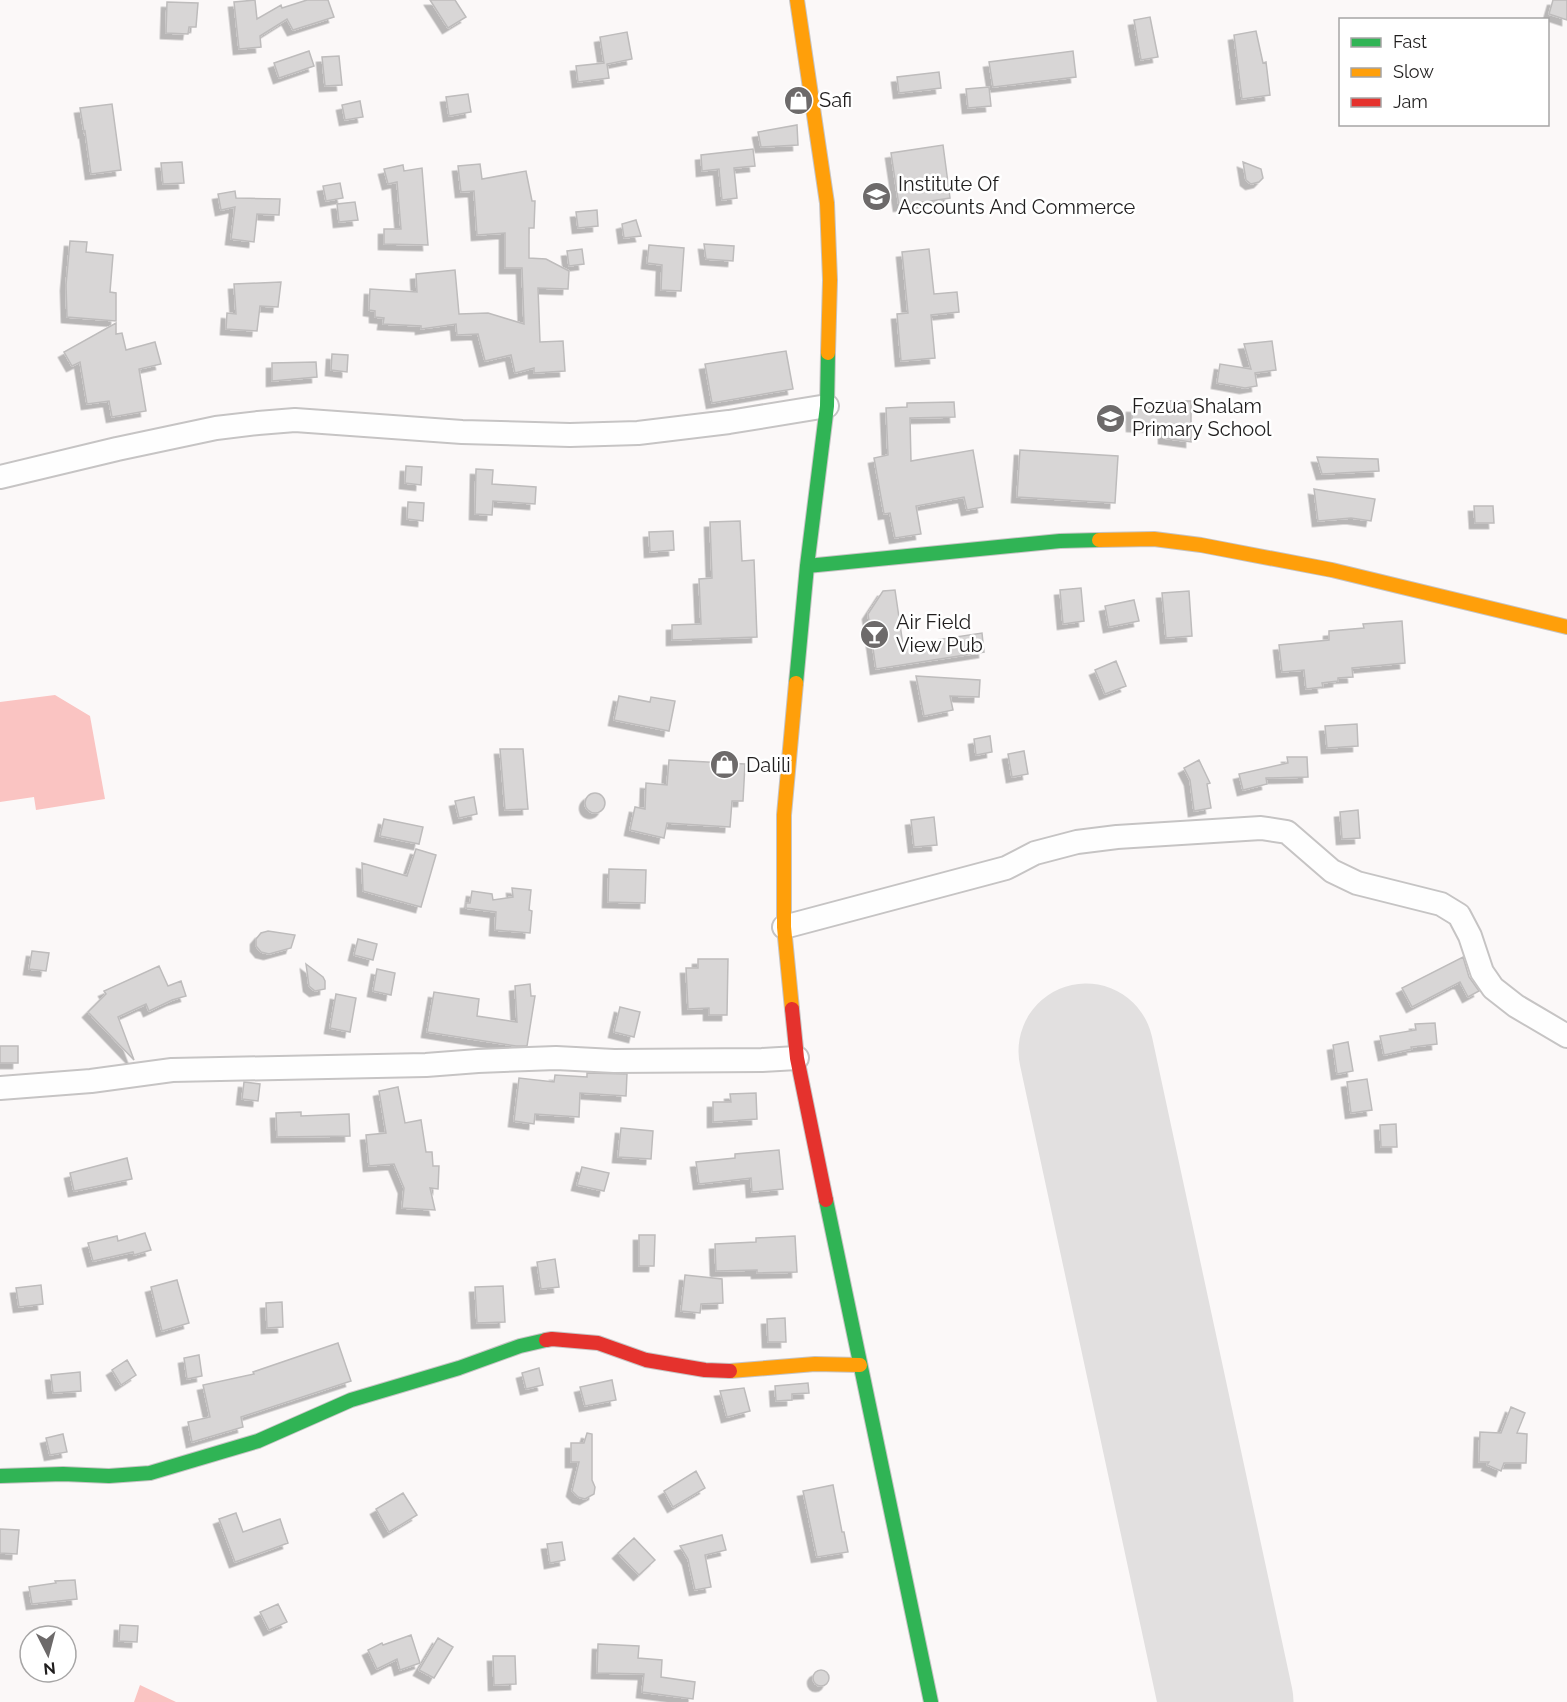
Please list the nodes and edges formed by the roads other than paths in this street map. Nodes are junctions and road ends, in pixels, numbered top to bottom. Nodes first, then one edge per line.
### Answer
1 (797, 0) edge
2 (826, 406) junction
3 (0, 477) edge
4 (807, 566) junction
5 (1567, 627) edge
6 (784, 927) junction
7 (1567, 1036) edge
8 (798, 1058) junction
9 (0, 1088) edge
10 (860, 1365) junction
11 (0, 1476) edge
12 (931, 1702) edge

1 - 2 main road
2 - 3 street
2 - 4 main road
4 - 5 main road
4 - 6 main road
6 - 7 street
6 - 8 main road
8 - 9 street
8 - 10 main road
10 - 11 main road
10 - 12 main road

